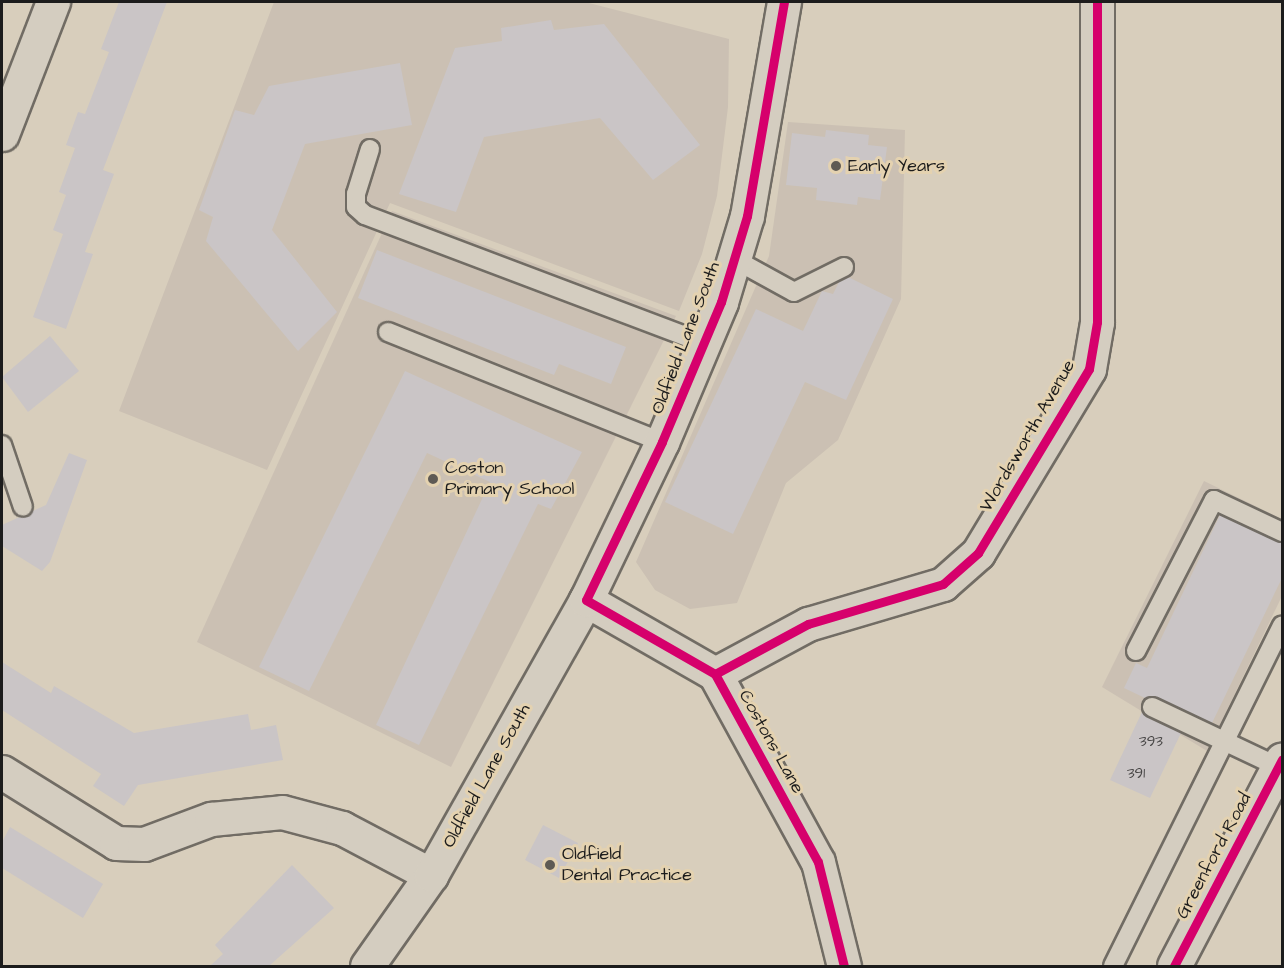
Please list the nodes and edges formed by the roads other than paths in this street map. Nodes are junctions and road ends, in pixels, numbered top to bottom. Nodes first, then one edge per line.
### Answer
1 (53, 2) edge
2 (784, 2) edge
3 (1097, 2) edge
4 (2, 134) edge
5 (370, 149) dead end
6 (734, 259) junction
7 (844, 267) dead end
8 (388, 332) dead end
9 (704, 342) junction
10 (662, 442) junction
11 (2, 445) edge
12 (23, 507) dead end
13 (1282, 532) edge
14 (586, 600) junction
15 (1282, 626) edge
16 (1136, 651) dead end
17 (715, 674) junction
18 (1152, 707) dead end
19 (1226, 742) junction
20 (1281, 763) edge
21 (2, 772) edge
22 (431, 875) junction
23 (367, 966) edge
24 (844, 966) edge
25 (1113, 966) edge
26 (1174, 966) edge

1 - 4 street
2 - 6 street, Oldfield Lane South
3 - 17 street, Wordsworth Avenue
5 - 9 lane
6 - 7 lane
6 - 9 street, Oldfield Lane South
8 - 10 lane
9 - 10 street, Oldfield Lane South
10 - 14 street, Oldfield Lane South
11 - 12 lane
13 - 16 lane
14 - 17 street
14 - 22 street, Oldfield Lane South
15 - 19 lane
17 - 24 street, Costons Lane
18 - 19 lane
19 - 20 lane
19 - 25 lane
20 - 26 street, Greenford Road
21 - 22 street
22 - 23 street, Oldfield Lane South

